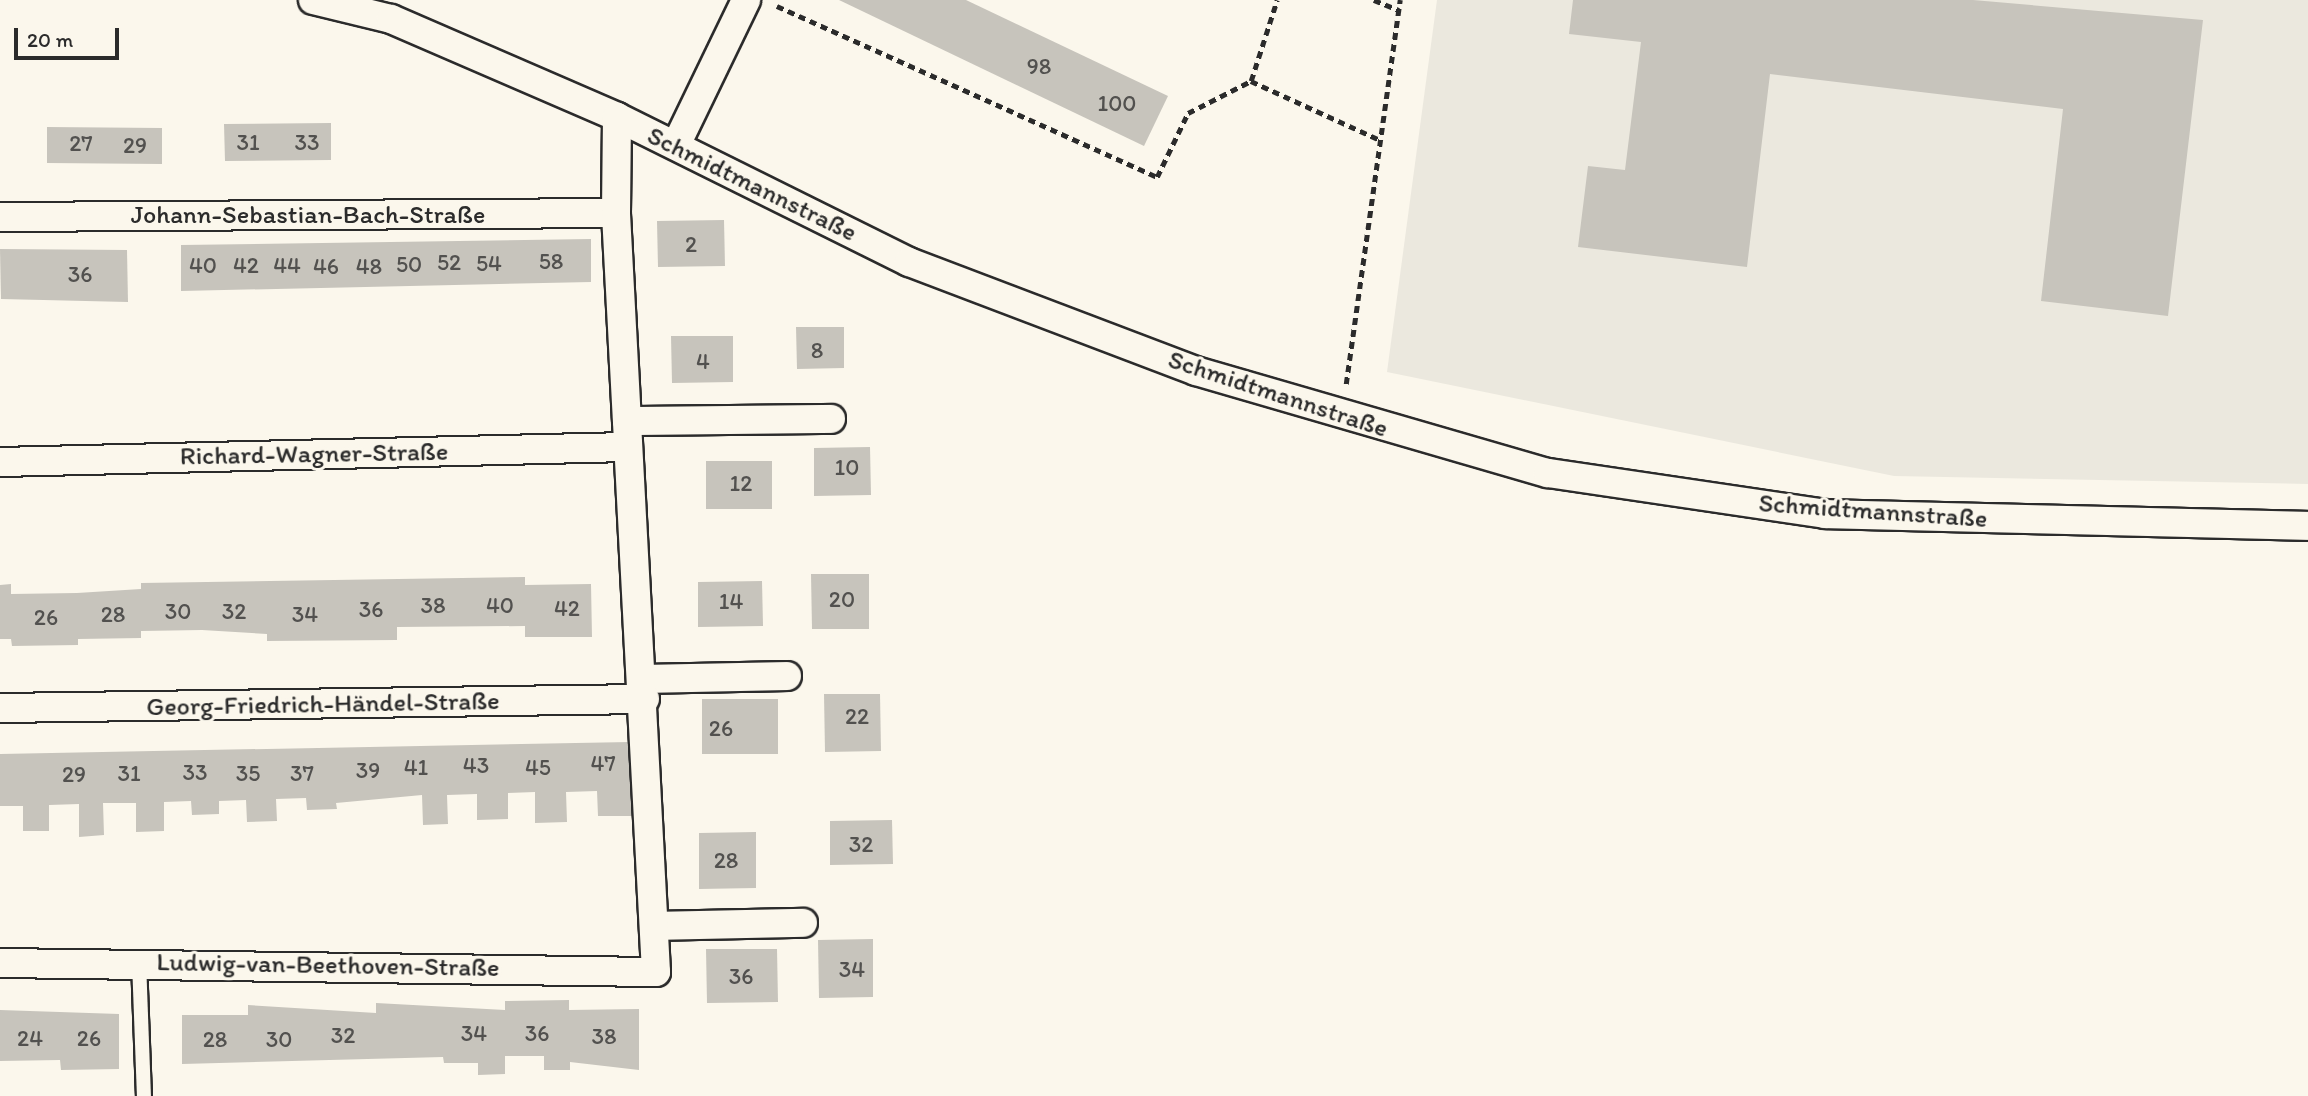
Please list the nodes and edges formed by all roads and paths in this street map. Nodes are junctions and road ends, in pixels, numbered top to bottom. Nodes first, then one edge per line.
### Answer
1 (313, 0) edge
2 (746, 0) edge
3 (764, 0) edge
4 (1277, 0) edge
5 (1374, 0) edge
6 (1400, 0) edge
7 (1399, 10) junction
8 (1251, 81) junction
9 (617, 117) junction
10 (1380, 140) junction
11 (676, 145) junction
12 (616, 213) junction
13 (0, 217) edge
14 (1342, 416) junction
15 (831, 419) dead end
16 (627, 434) junction
17 (0, 462) edge
18 (2308, 526) edge
19 (787, 676) dead end
20 (645, 689) junction
21 (0, 708) edge
22 (803, 923) dead end
23 (654, 926) junction
24 (139, 961) junction
25 (0, 963) edge
26 (144, 1096) edge

1 - 9 street, Schmidtmannstraße
2 - 11 street
3 - 8 path
4 - 8 path
5 - 7 path
6 - 7 path
7 - 10 path
8 - 10 path
9 - 11 street, Schmidtmannstraße
9 - 12 street
10 - 14 path
11 - 14 street, Schmidtmannstraße
12 - 13 street, Johann-Sebastian-Bach-Straße
12 - 16 street
14 - 18 street, Schmidtmannstraße
15 - 16 street, Richard-Wagner-Straße
16 - 17 street, Richard-Wagner-Straße
16 - 20 street
19 - 20 street, Georg-Friedrich-Händel-Straße
20 - 21 street, Georg-Friedrich-Händel-Straße
20 - 23 street
22 - 23 street
23 - 24 street, Ludwig-van-Beethoven-Straße
24 - 25 street, Ludwig-van-Beethoven-Straße
24 - 26 lane

